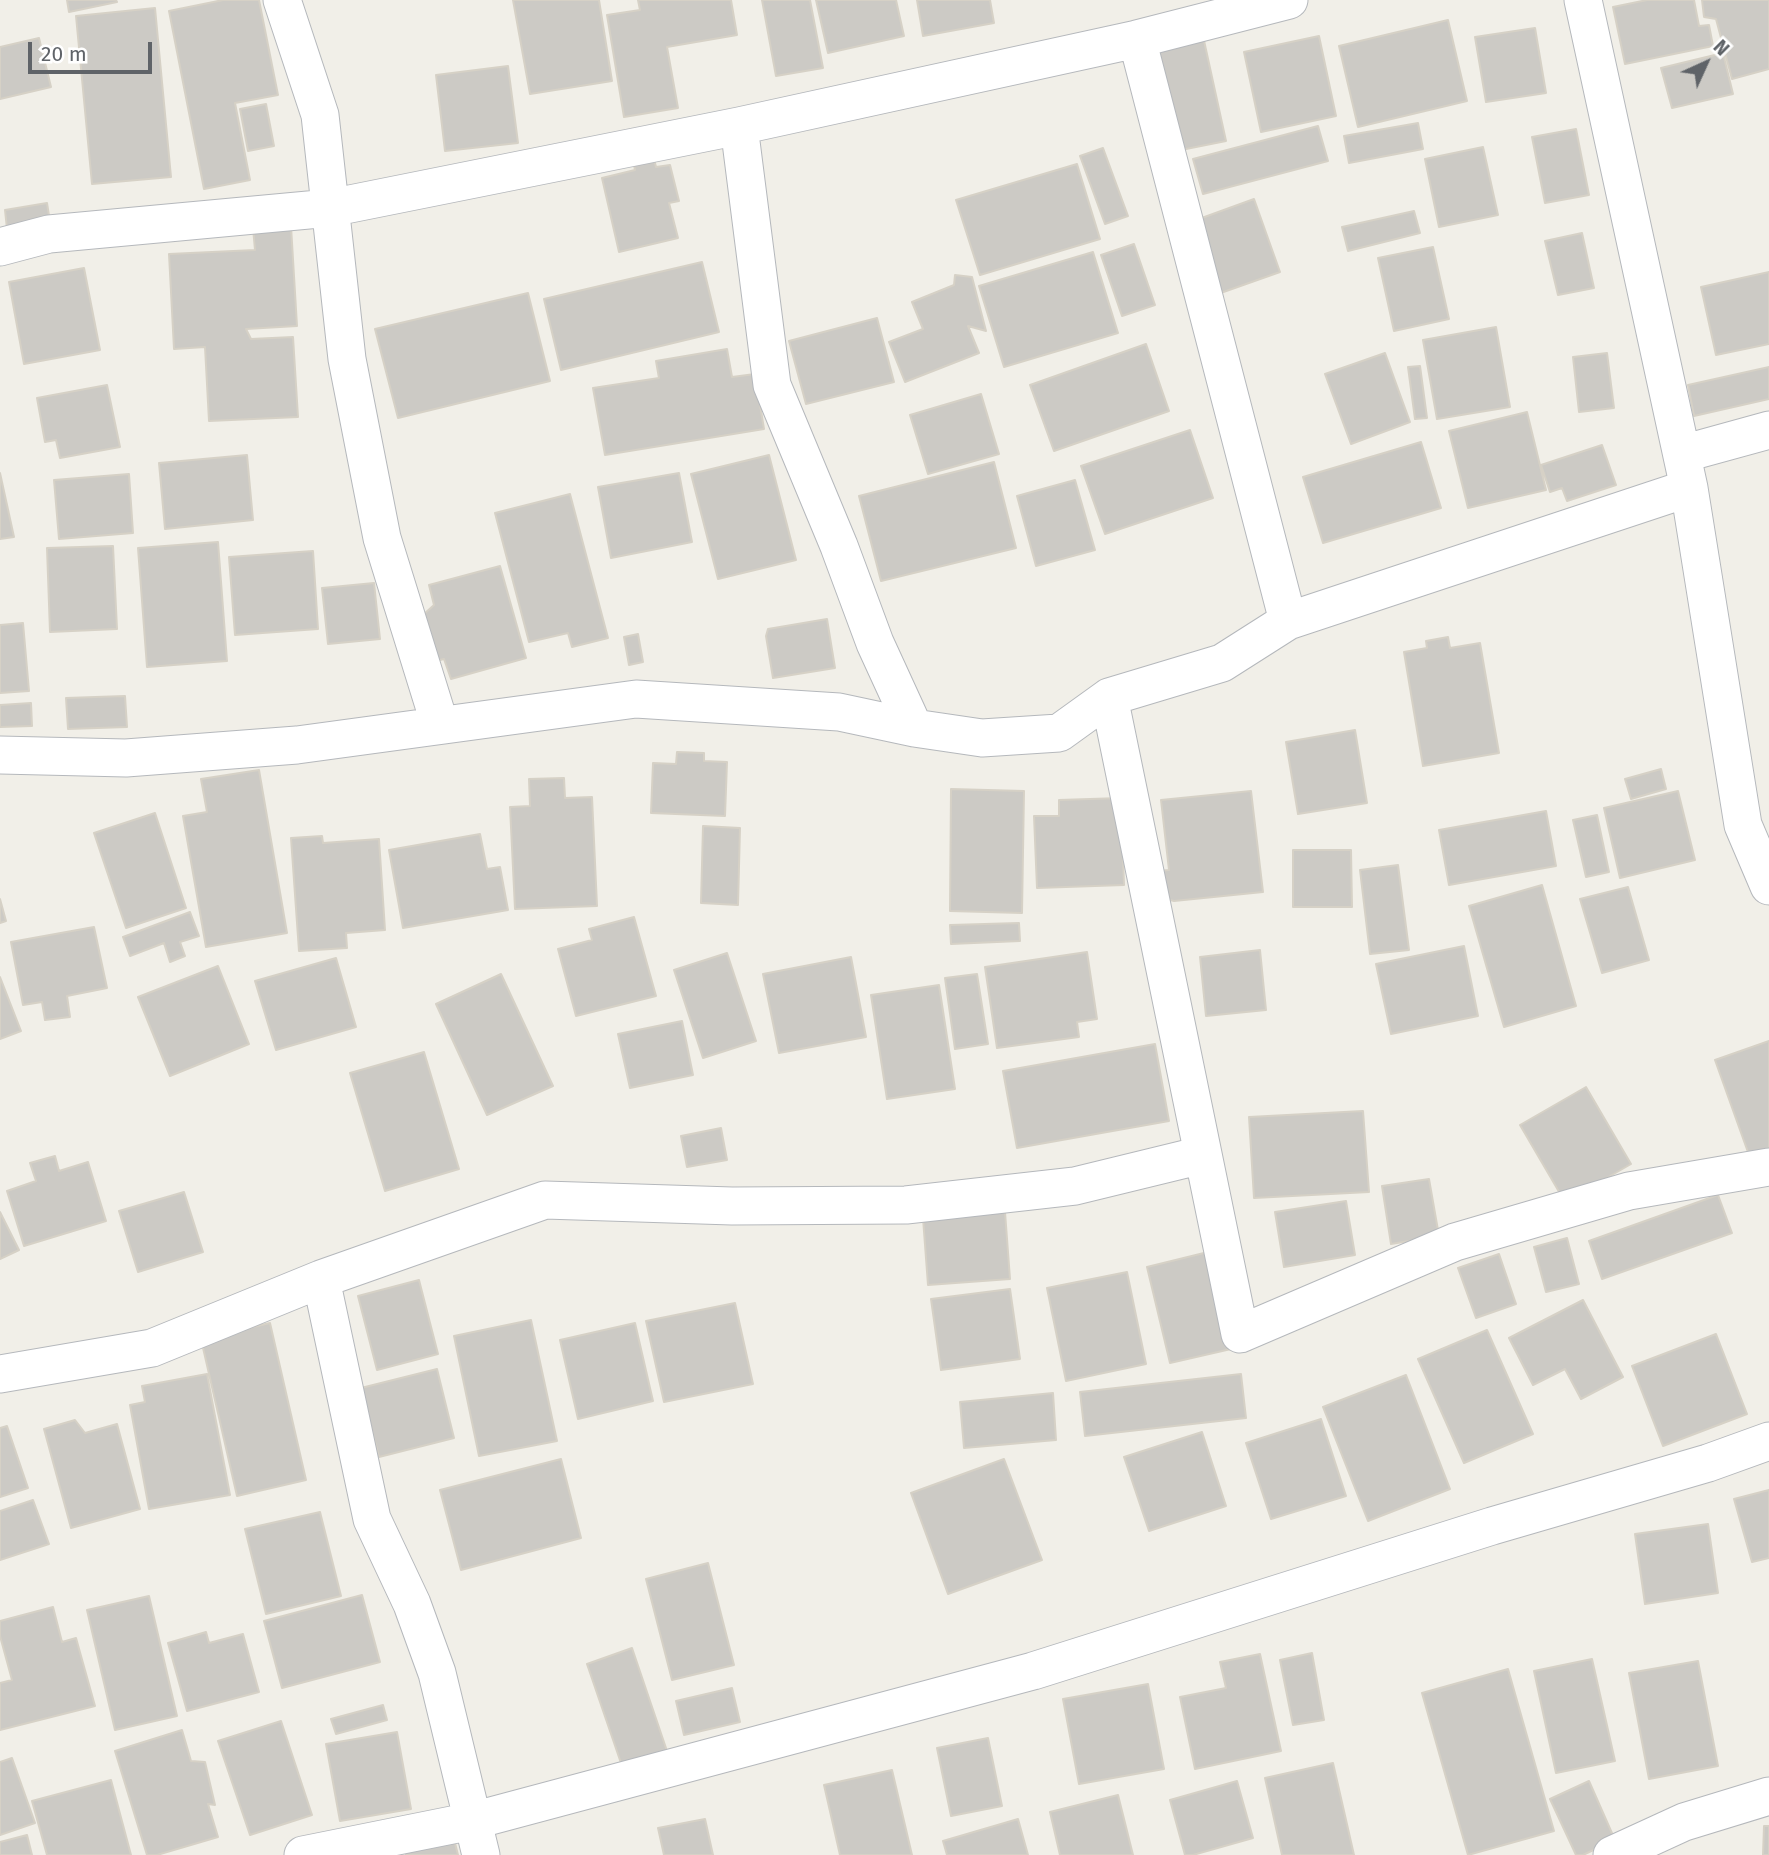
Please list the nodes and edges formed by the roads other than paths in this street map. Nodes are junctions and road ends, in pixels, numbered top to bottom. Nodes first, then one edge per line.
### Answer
1 (282, 0) edge
2 (1289, 0) edge
3 (1583, 0) edge
4 (1137, 39) junction
5 (739, 127) junction
6 (330, 208) junction
7 (0, 247) edge
8 (1769, 430) edge
9 (1685, 471) junction
10 (1288, 621) junction
11 (1109, 697) junction
12 (440, 725) junction
13 (914, 728) junction
14 (0, 755) edge
15 (1769, 886) edge
16 (1202, 1155) junction
17 (1769, 1167) edge
18 (321, 1279) junction
19 (0, 1374) edge
20 (1769, 1441) edge
21 (1769, 1796) edge
22 (476, 1838) edge
23 (303, 1855) edge
24 (1612, 1855) edge

1 - 6 street
2 - 4 street
3 - 9 street
4 - 5 street
4 - 10 street
5 - 6 street
5 - 13 street
6 - 7 street
6 - 12 street
8 - 9 street
9 - 10 street
9 - 15 street
10 - 11 street
11 - 13 street
11 - 16 street
12 - 13 street
12 - 14 street
16 - 17 street
16 - 18 street
18 - 19 street
18 - 22 street
20 - 22 street
21 - 24 street
22 - 23 street

